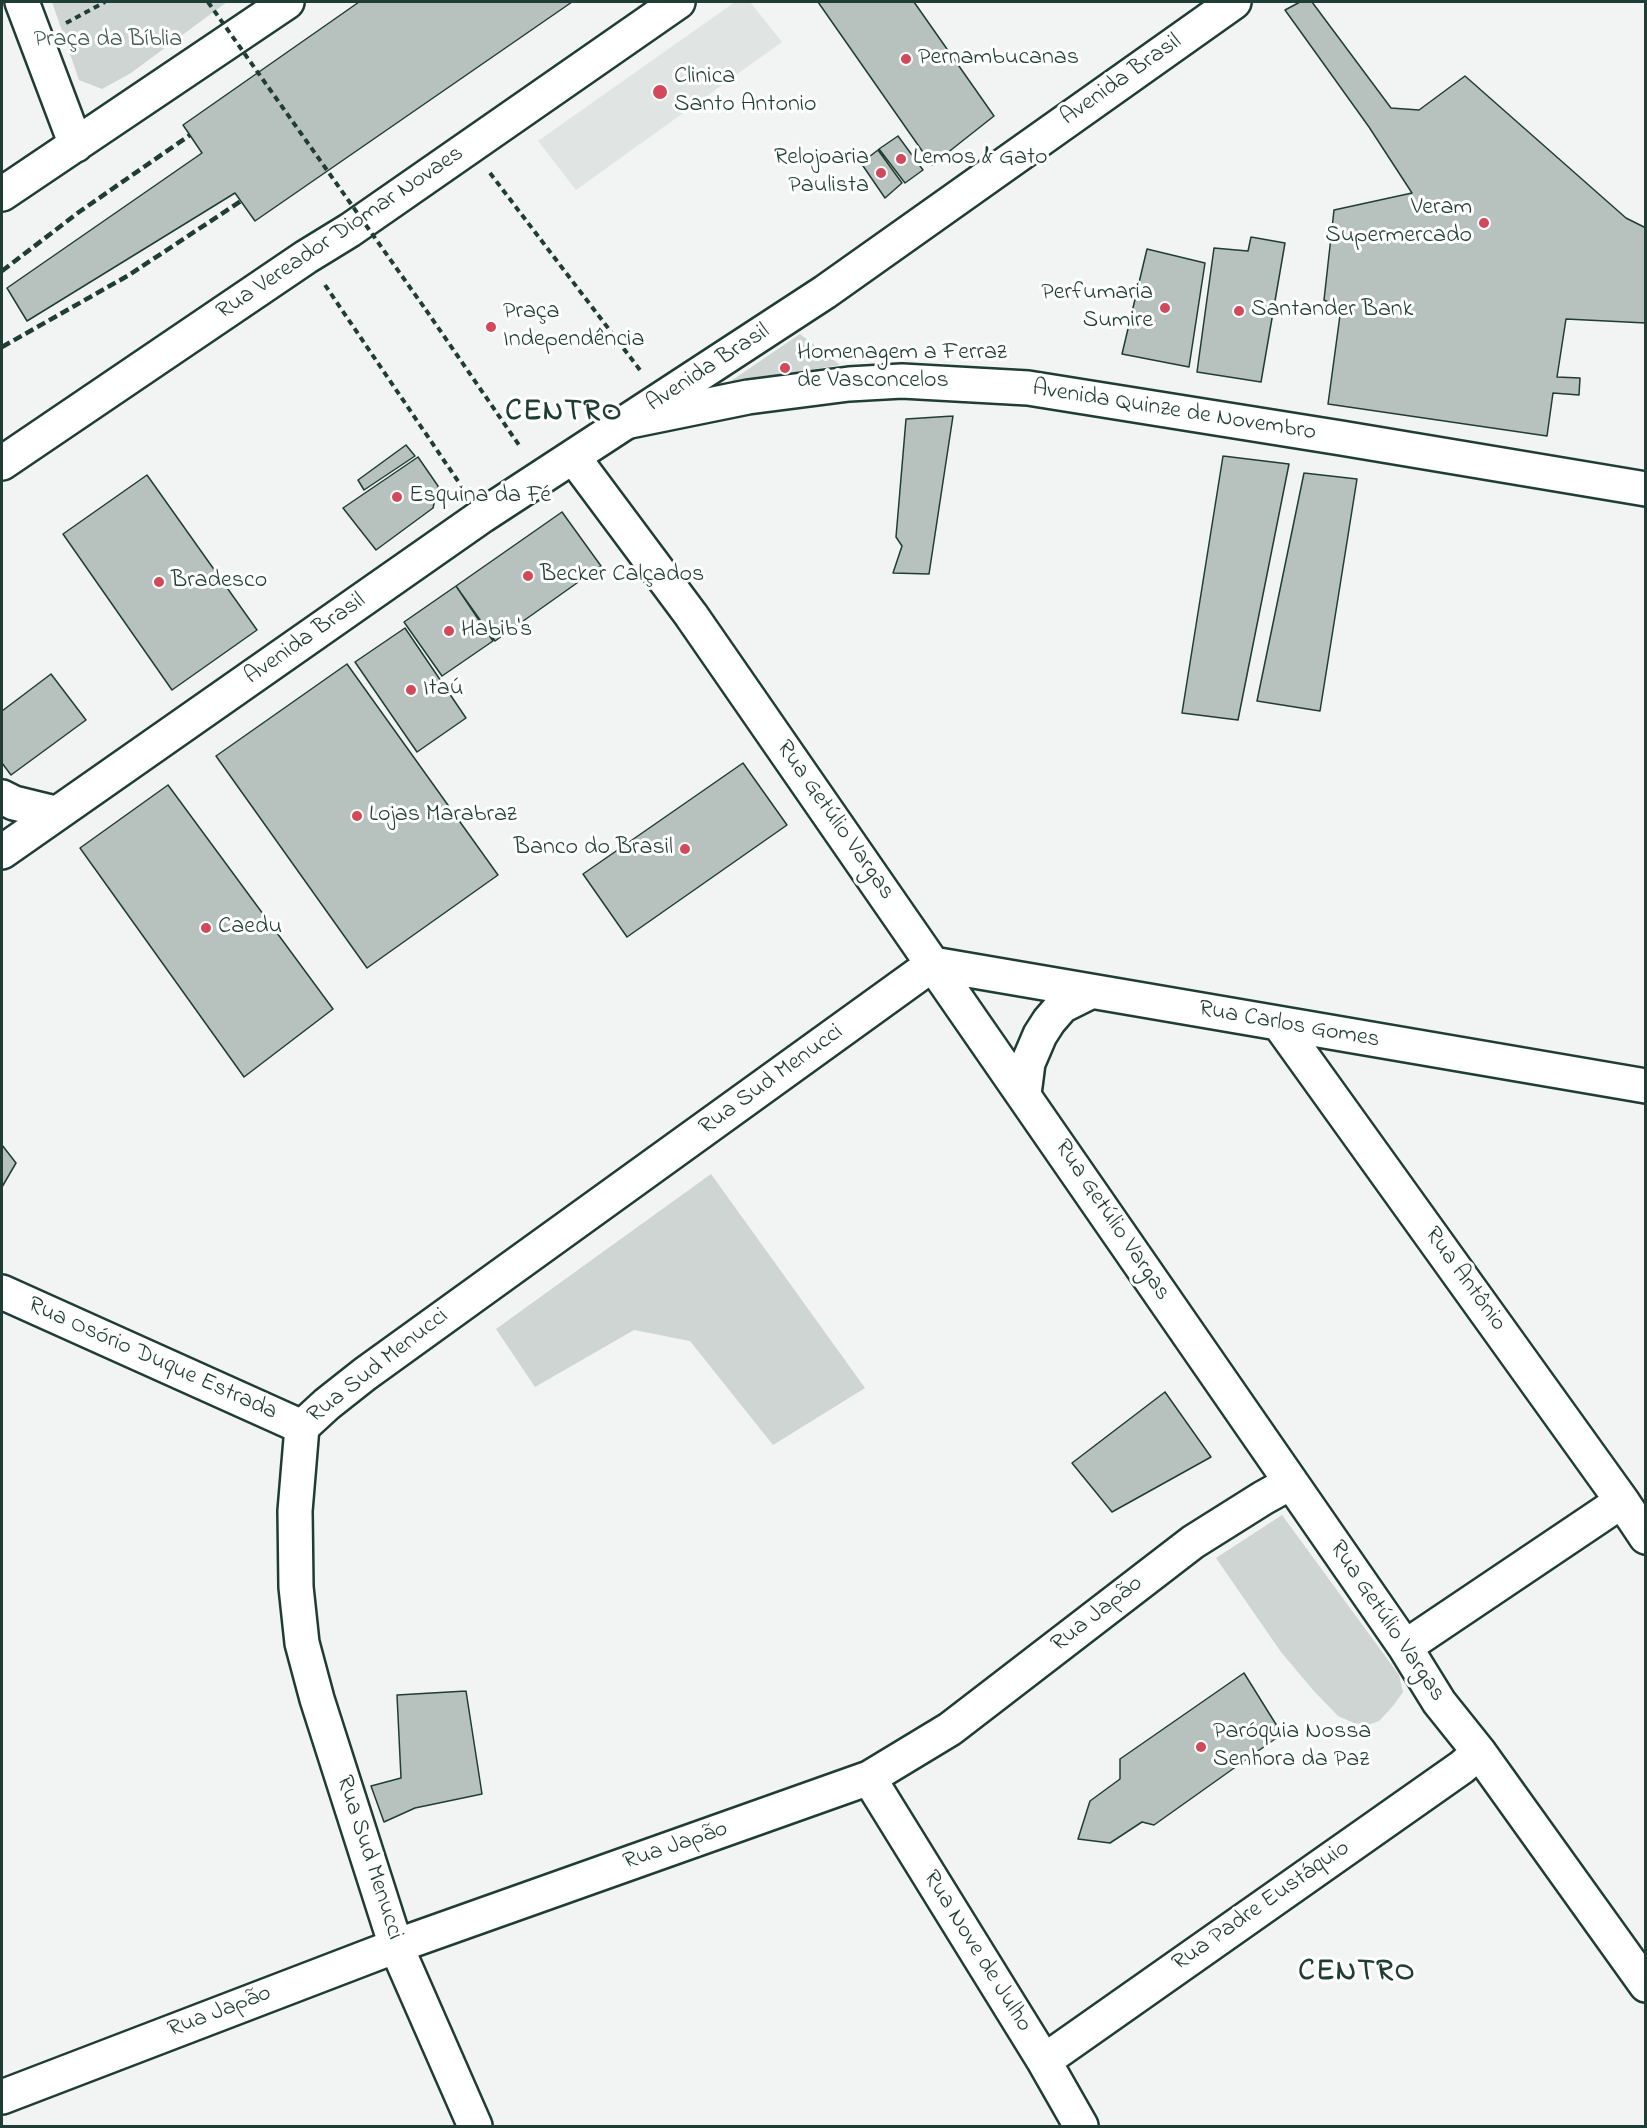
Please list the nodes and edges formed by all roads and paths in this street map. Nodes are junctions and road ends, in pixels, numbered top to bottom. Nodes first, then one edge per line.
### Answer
1 (22, 2) edge
2 (105, 2) edge
3 (208, 2) edge
4 (287, 2) edge
5 (678, 2) edge
6 (1234, 2) edge
7 (85, 13) dead end
8 (75, 145) junction
9 (470, 147) junction
10 (2, 194) edge
11 (306, 257) junction
12 (662, 400) junction
13 (630, 421) junction
14 (574, 458) junction
15 (2, 463) edge
16 (542, 478) junction
17 (1646, 489) edge
18 (482, 516) junction
19 (2, 797) edge
20 (55, 813) junction
21 (2, 852) edge
22 (933, 964) junction
23 (1090, 992) junction
24 (1280, 1025) junction
25 (1646, 1086) edge
26 (1024, 1094) junction
27 (2, 1292) edge
28 (302, 1427) junction
29 (1290, 1483) junction
30 (1623, 1501) junction
31 (1646, 1537) edge
32 (1405, 1647) junction
33 (1479, 1752) junction
34 (869, 1778) junction
35 (396, 1946) junction
36 (1646, 1985) edge
37 (1044, 2061) junction
38 (2, 2097) edge
39 (475, 2127) edge
40 (1081, 2127) edge

1 - 8 street
2 - 7 path
3 - 16 path, bridge
4 - 8 street
5 - 9 street, Rua Vereador Diomar Novaes
6 - 12 street, Avenida Brasil
8 - 10 street
9 - 11 street, Rua Vereador Diomar Novaes
9 - 12 path
11 - 15 street, Rua Vereador Diomar Novaes
11 - 18 path
12 - 13 street, Avenida Brasil
13 - 14 street, Avenida Brasil
13 - 17 street, Avenida Quinze de Novembro
14 - 16 street, Avenida Brasil
14 - 22 street, Rua Getúlio Vargas
16 - 18 street, Avenida Brasil
18 - 20 street, Avenida Brasil
19 - 20 street
20 - 21 street, Avenida Brasil
22 - 23 street, Rua Carlos Gomes
22 - 26 street, Rua Getúlio Vargas
22 - 28 street, Rua Sud Menucci
23 - 24 street, Rua Carlos Gomes
23 - 26 street
24 - 25 street, Rua Carlos Gomes
24 - 30 street, Rua Antônio
26 - 29 street, Rua Getúlio Vargas
27 - 28 street, Rua Osório Duque Estrada
28 - 35 street, Rua Sud Menucci
29 - 32 street, Rua Getúlio Vargas
29 - 34 street, Rua Japão
30 - 31 street, Rua Antônio
30 - 32 street
32 - 33 street, Rua Getúlio Vargas
33 - 36 street, Rua Getúlio Vargas
33 - 37 street, Rua Padre Eustáquio
34 - 35 street, Rua Japão
34 - 37 street, Rua Nove de Julho
35 - 38 street, Rua Japão
35 - 39 street, Rua Sud Menucci
37 - 40 street, Rua Nove de Julho

